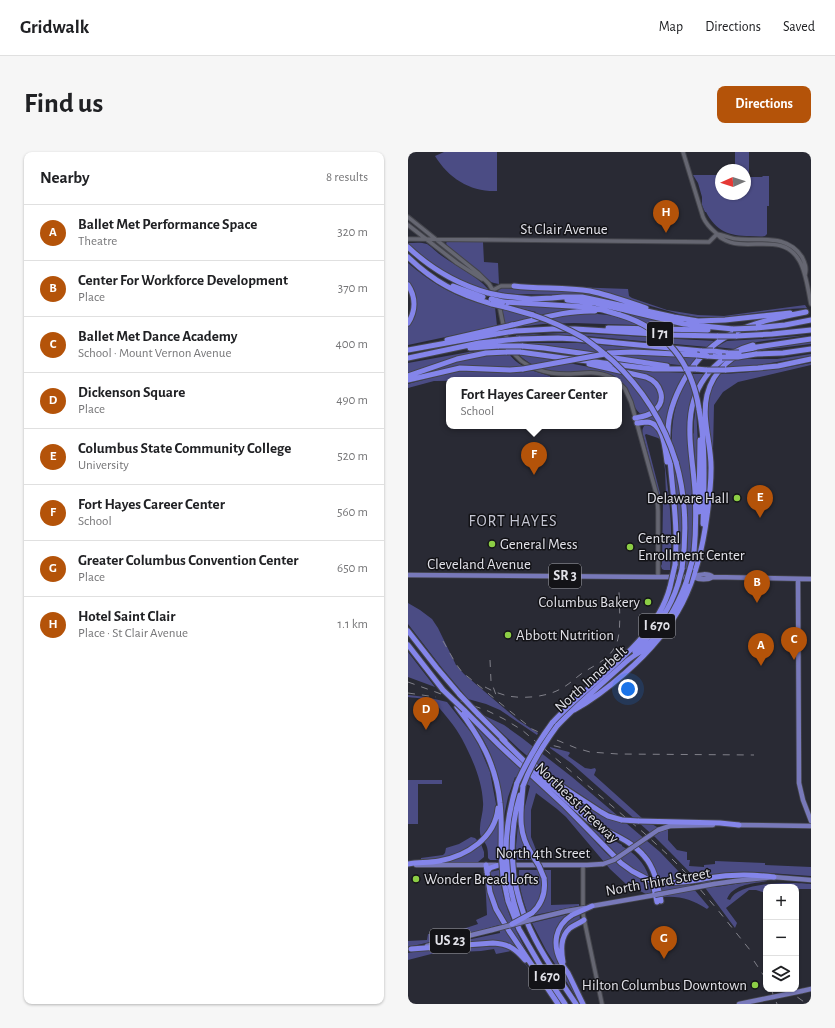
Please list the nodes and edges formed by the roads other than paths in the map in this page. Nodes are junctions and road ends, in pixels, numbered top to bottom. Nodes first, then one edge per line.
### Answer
1 (683, 152) edge
2 (408, 218) edge
3 (408, 225) edge
4 (717, 234) junction
5 (408, 239) edge
6 (435, 239) junction
7 (426, 240) junction
8 (408, 247) edge
9 (408, 257) edge
10 (487, 282) junction
11 (408, 285) edge
12 (514, 286) joint
13 (490, 291) junction
14 (552, 298) junction
15 (504, 302) junction
16 (811, 304) edge
17 (620, 315) junction
18 (674, 317) junction
19 (811, 320) edge
20 (408, 323) edge
21 (601, 330) junction
22 (811, 330) edge
23 (496, 331) junction
24 (734, 333) junction
25 (808, 340) edge
26 (498, 343) junction
27 (811, 349) edge
28 (408, 350) edge
29 (730, 353) junction
30 (756, 354) junction
31 (408, 358) edge
32 (562, 358) junction
33 (811, 359) edge
34 (686, 369) junction
35 (408, 376) edge
36 (611, 377) edge
37 (408, 380) edge
38 (622, 387) edge
39 (699, 409) junction
40 (636, 421) junction
41 (673, 488) junction
42 (694, 553) junction
43 (700, 553) junction
44 (408, 575) edge
45 (658, 577) junction
46 (694, 577) junction
47 (798, 578) junction
48 (811, 578) edge
49 (408, 631) edge
50 (408, 645) edge
51 (630, 659) junction
52 (443, 690) junction
53 (574, 710) junction
54 (502, 739) junction
55 (523, 786) junction
56 (500, 797) junction
57 (565, 806) junction
58 (811, 821) edge
59 (739, 825) junction
60 (811, 826) edge
61 (506, 852) junction
62 (408, 865) edge
63 (486, 865) junction
64 (499, 865) junction
65 (582, 865) junction
66 (487, 873) junction
67 (508, 877) junction
68 (774, 877) junction
69 (810, 880) edge
70 (592, 906) junction
71 (533, 916) junction
72 (584, 920) junction
73 (512, 924) joint
74 (410, 949) edge
75 (567, 972) junction
76 (546, 988) junction
77 (811, 989) edge
78 (558, 1004) edge
79 (565, 1004) edge
80 (576, 1004) edge
81 (583, 1004) edge
82 (602, 1004) edge
83 (740, 1004) edge

1 - 4 street
2 - 6 street
3 - 7 street
4 - 6 street, St Clair Avenue
4 - 16 street
5 - 7 street, St Clair Avenue
6 - 7 street, St Clair Avenue
6 - 10 street
7 - 10 street
8 - 13 highway
9 - 15 highway, I 670, bridge
10 - 13 street
11 - 20 highway
12 - 13 street
12 - 18 highway
13 - 15 highway, bridge
13 - 36 street
14 - 15 highway
14 - 18 highway
14 - 24 highway
15 - 17 highway
15 - 51 highway, I 670, bridge
17 - 23 highway, bridge
17 - 39 highway, bridge
18 - 24 highway
19 - 24 highway, bridge
21 - 23 highway, I 71, bridge
21 - 24 highway, I 71, bridge
21 - 24 highway
22 - 24 highway, I 71
23 - 28 highway, I 71
24 - 41 highway, North Innerbelt
25 - 29 highway, North Innerbelt
25 - 43 highway
26 - 29 highway, I 71, bridge
26 - 31 highway, I 71
26 - 34 highway, bridge
27 - 30 highway, I 71
29 - 30 highway, I 71, bridge
29 - 42 highway, North Innerbelt
30 - 37 highway, bridge
32 - 34 highway
32 - 35 highway, bridge
32 - 40 highway
33 - 34 highway, bridge
38 - 40 street
39 - 42 highway
39 - 43 highway
40 - 41 highway
40 - 45 street
41 - 61 highway, North Innerbelt, bridge
42 - 51 highway, North Innerbelt, bridge
43 - 46 highway
44 - 45 main road, Cleveland Avenue / SR 3
45 - 46 main road, Cleveland Avenue / SR 3
46 - 47 main road, Cleveland Avenue / SR 3
46 - 53 highway
47 - 48 main road, Cleveland Avenue / SR 3
47 - 58 main road
49 - 54 highway, Northeast Freeway, bridge
50 - 52 highway, Northeast Freeway / I 670
51 - 53 highway, North Innerbelt / I 670
52 - 56 highway, I 670, bridge
52 - 57 highway, Northeast Freeway, bridge
53 - 55 highway, North Innerbelt / I 670, bridge
54 - 57 highway
54 - 59 highway, Northeast Freeway, bridge
55 - 61 highway, North Innerbelt / I 670
55 - 71 highway, bridge
56 - 61 highway, I 670
56 - 62 highway
57 - 68 highway, Northeast Freeway, bridge
59 - 60 main road, North 4th Street
59 - 65 main road, North 4th Street, bridge
61 - 67 highway, North Innerbelt / I 670, bridge
61 - 67 highway, North Innerbelt / I 670, bridge
62 - 63 main road, North 4th Street
63 - 64 main road, North 4th Street
63 - 66 highway
64 - 65 main road, North 4th Street
64 - 66 highway
65 - 72 street
66 - 76 highway
67 - 79 highway, North Innerbelt / I 670
67 - 80 highway, North Innerbelt / I 670
68 - 69 main road, North Third Street
68 - 70 main road, North Third Street, bridge
70 - 71 main road, North Third Street, bridge
70 - 75 highway, bridge
71 - 73 highway, bridge
72 - 75 highway
72 - 82 street
73 - 74 main road, US 23, bridge
74 - 76 highway
75 - 81 highway
76 - 78 highway
77 - 83 main road, bridge

